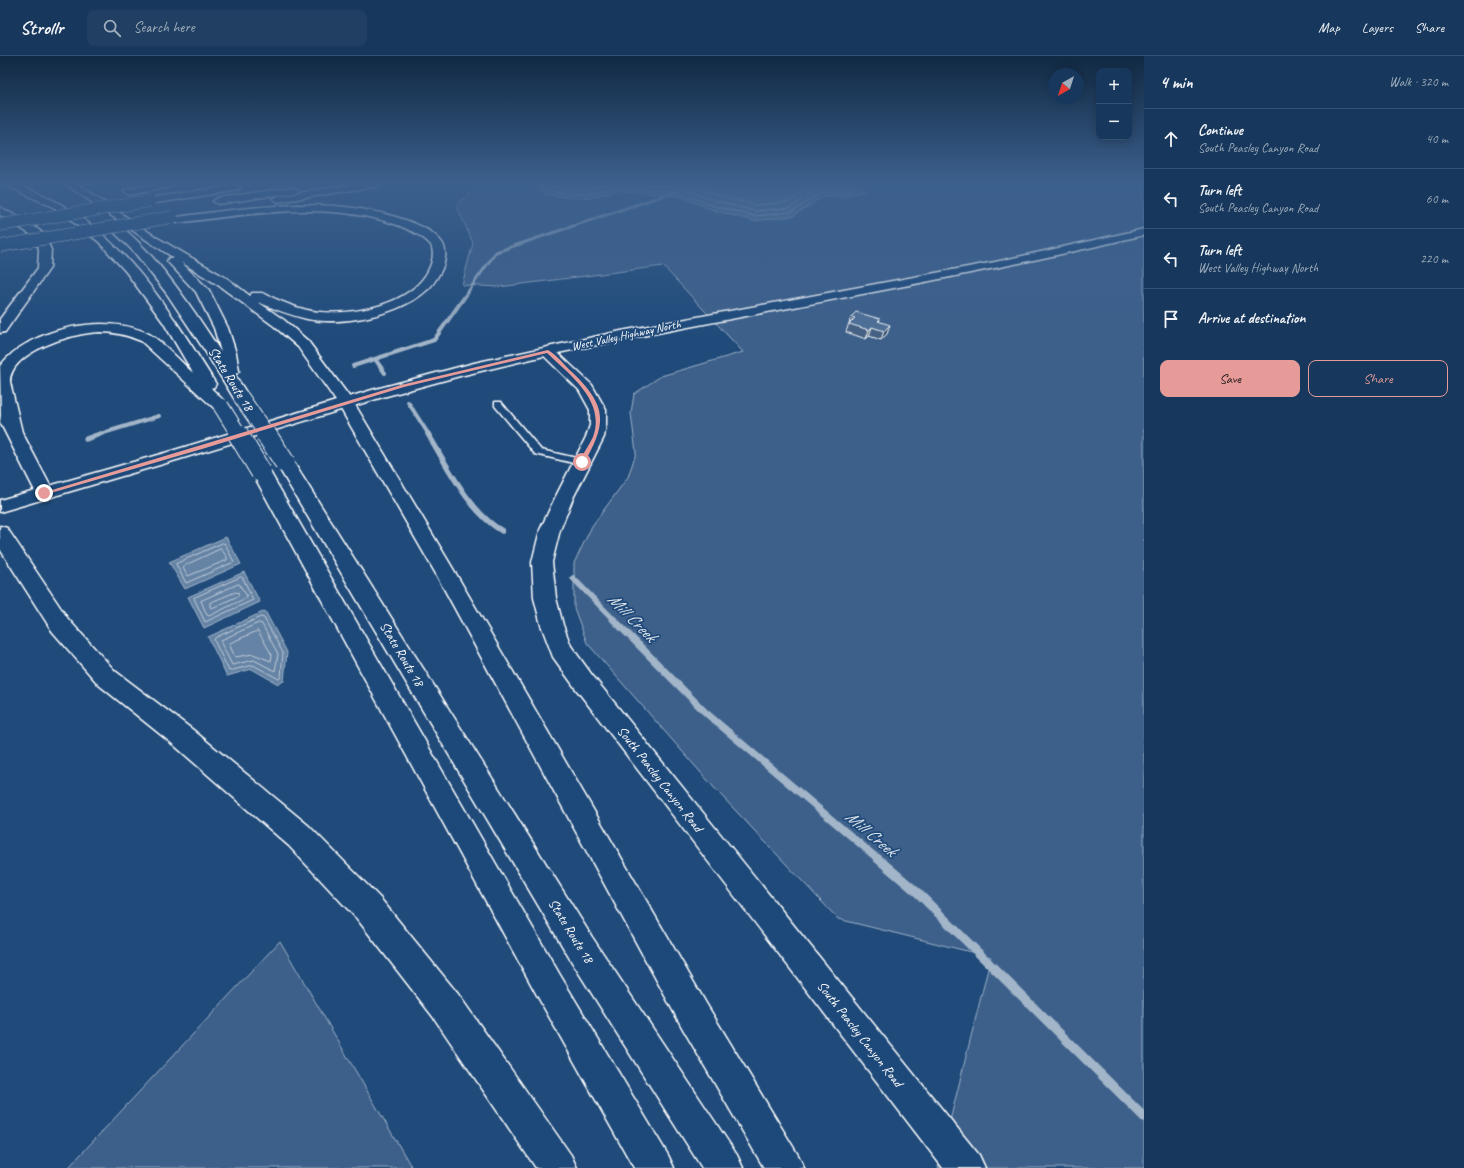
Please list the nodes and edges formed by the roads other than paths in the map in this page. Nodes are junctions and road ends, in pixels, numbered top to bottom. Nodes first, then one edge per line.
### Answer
1 (17, 235) edge
2 (38, 235) edge
3 (64, 235) edge
4 (96, 235) edge
5 (125, 235) edge
6 (146, 235) edge
7 (426, 235) edge
8 (1132, 235) edge
9 (0, 237) edge
10 (152, 239) junction
11 (0, 246) edge
12 (44, 268) junction
13 (223, 282) junction
14 (0, 307) edge
15 (0, 329) edge
16 (548, 351) junction
17 (232, 380) junction
18 (346, 403) junction
19 (498, 404) dead end
20 (221, 406) junction
21 (0, 408) edge
22 (14, 431) junction
23 (582, 462) junction
24 (273, 467) junction
25 (44, 493) junction
26 (0, 506) edge
27 (5, 540) edge
28 (558, 1168) edge
29 (655, 1168) edge
30 (724, 1168) edge
31 (785, 1168) edge
32 (966, 1168) edge

1 - 9 main road
2 - 12 main road
3 - 11 main road, bridge
4 - 20 main road, State Route 18
5 - 17 main road, State Route 18
6 - 10 main road
7 - 13 main road
8 - 16 main road, West Valley Highway North
10 - 13 main road
10 - 17 main road
12 - 14 main road
12 - 15 main road
13 - 18 main road
16 - 18 main road, West Valley Highway North
16 - 23 main road, South Peasley Canyon Road
17 - 24 main road, State Route 18, bridge
18 - 25 main road, West Valley Highway North
18 - 31 main road
19 - 23 lane
20 - 22 main road
20 - 24 main road, State Route 18, bridge
21 - 22 main road
22 - 25 main road
23 - 32 main road, South Peasley Canyon Road
24 - 29 main road, State Route 18
24 - 30 main road, State Route 18
25 - 26 main road, West Valley Highway North
27 - 28 main road

